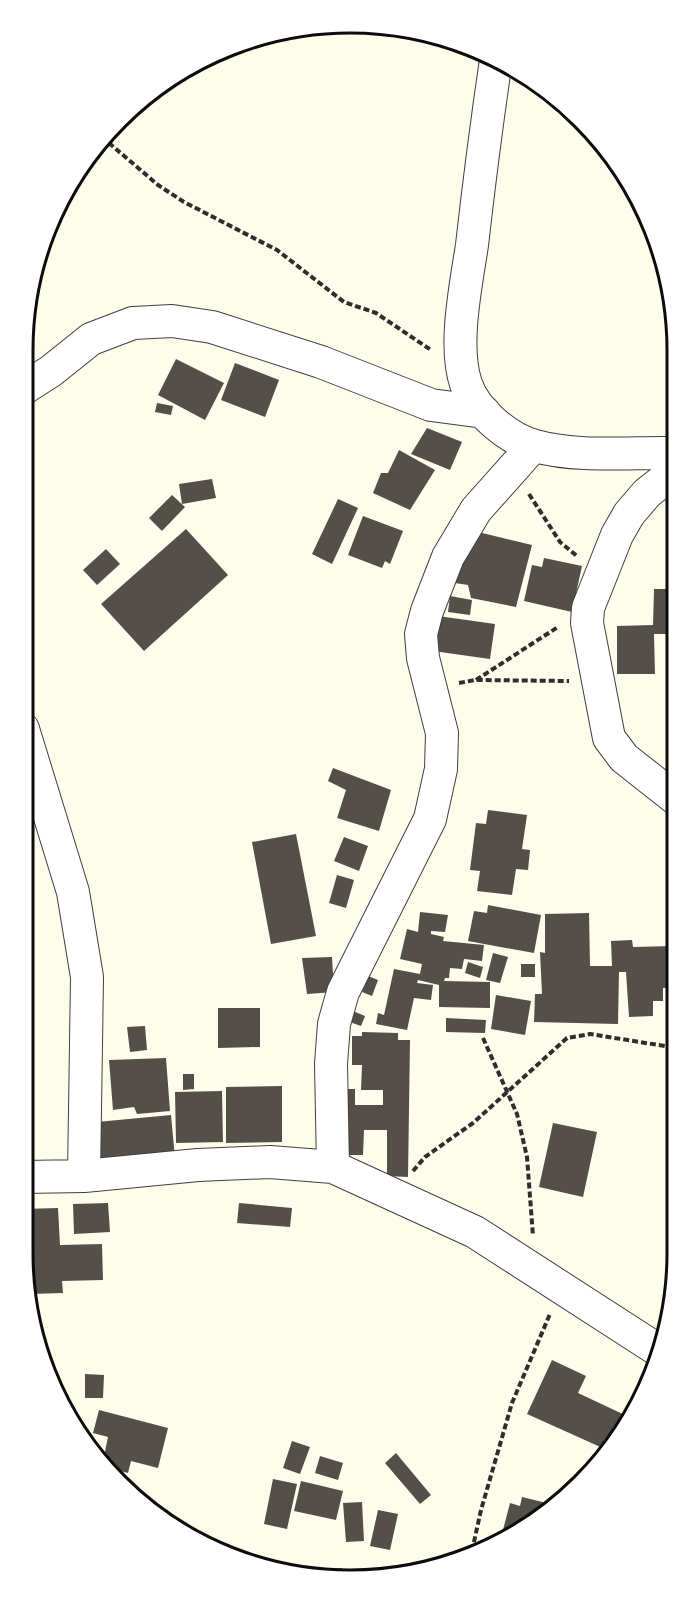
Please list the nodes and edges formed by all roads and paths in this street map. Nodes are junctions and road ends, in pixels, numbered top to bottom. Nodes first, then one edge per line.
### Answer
1 (495, 68) edge
2 (110, 144) edge
3 (463, 373) junction
4 (33, 382) edge
5 (484, 412) junction
6 (667, 453) edge
7 (523, 457) junction
8 (667, 477) edge
9 (592, 596) junction
10 (475, 680) junction
11 (598, 682) junction
12 (432, 688) junction
13 (33, 765) edge
14 (667, 792) edge
15 (483, 1038) dead end
16 (667, 1046) edge
17 (508, 1092) junction
18 (333, 1167) junction
19 (84, 1176) junction
20 (33, 1177) edge
21 (401, 1196) junction
22 (534, 1271) junction
23 (561, 1288) junction
24 (653, 1347) edge
25 (473, 1545) edge

1 - 3 street
2 - 3 path
3 - 5 street
4 - 5 street
5 - 7 street
6 - 7 street
7 - 9 path
7 - 12 street
8 - 9 street
9 - 10 path
9 - 11 street
10 - 11 path
10 - 12 path
11 - 14 street
12 - 18 street
13 - 19 street
15 - 17 path
16 - 17 path
17 - 21 path
17 - 22 path
18 - 19 street
18 - 21 street
19 - 20 street
21 - 22 street
22 - 23 street
23 - 24 street
23 - 25 path

